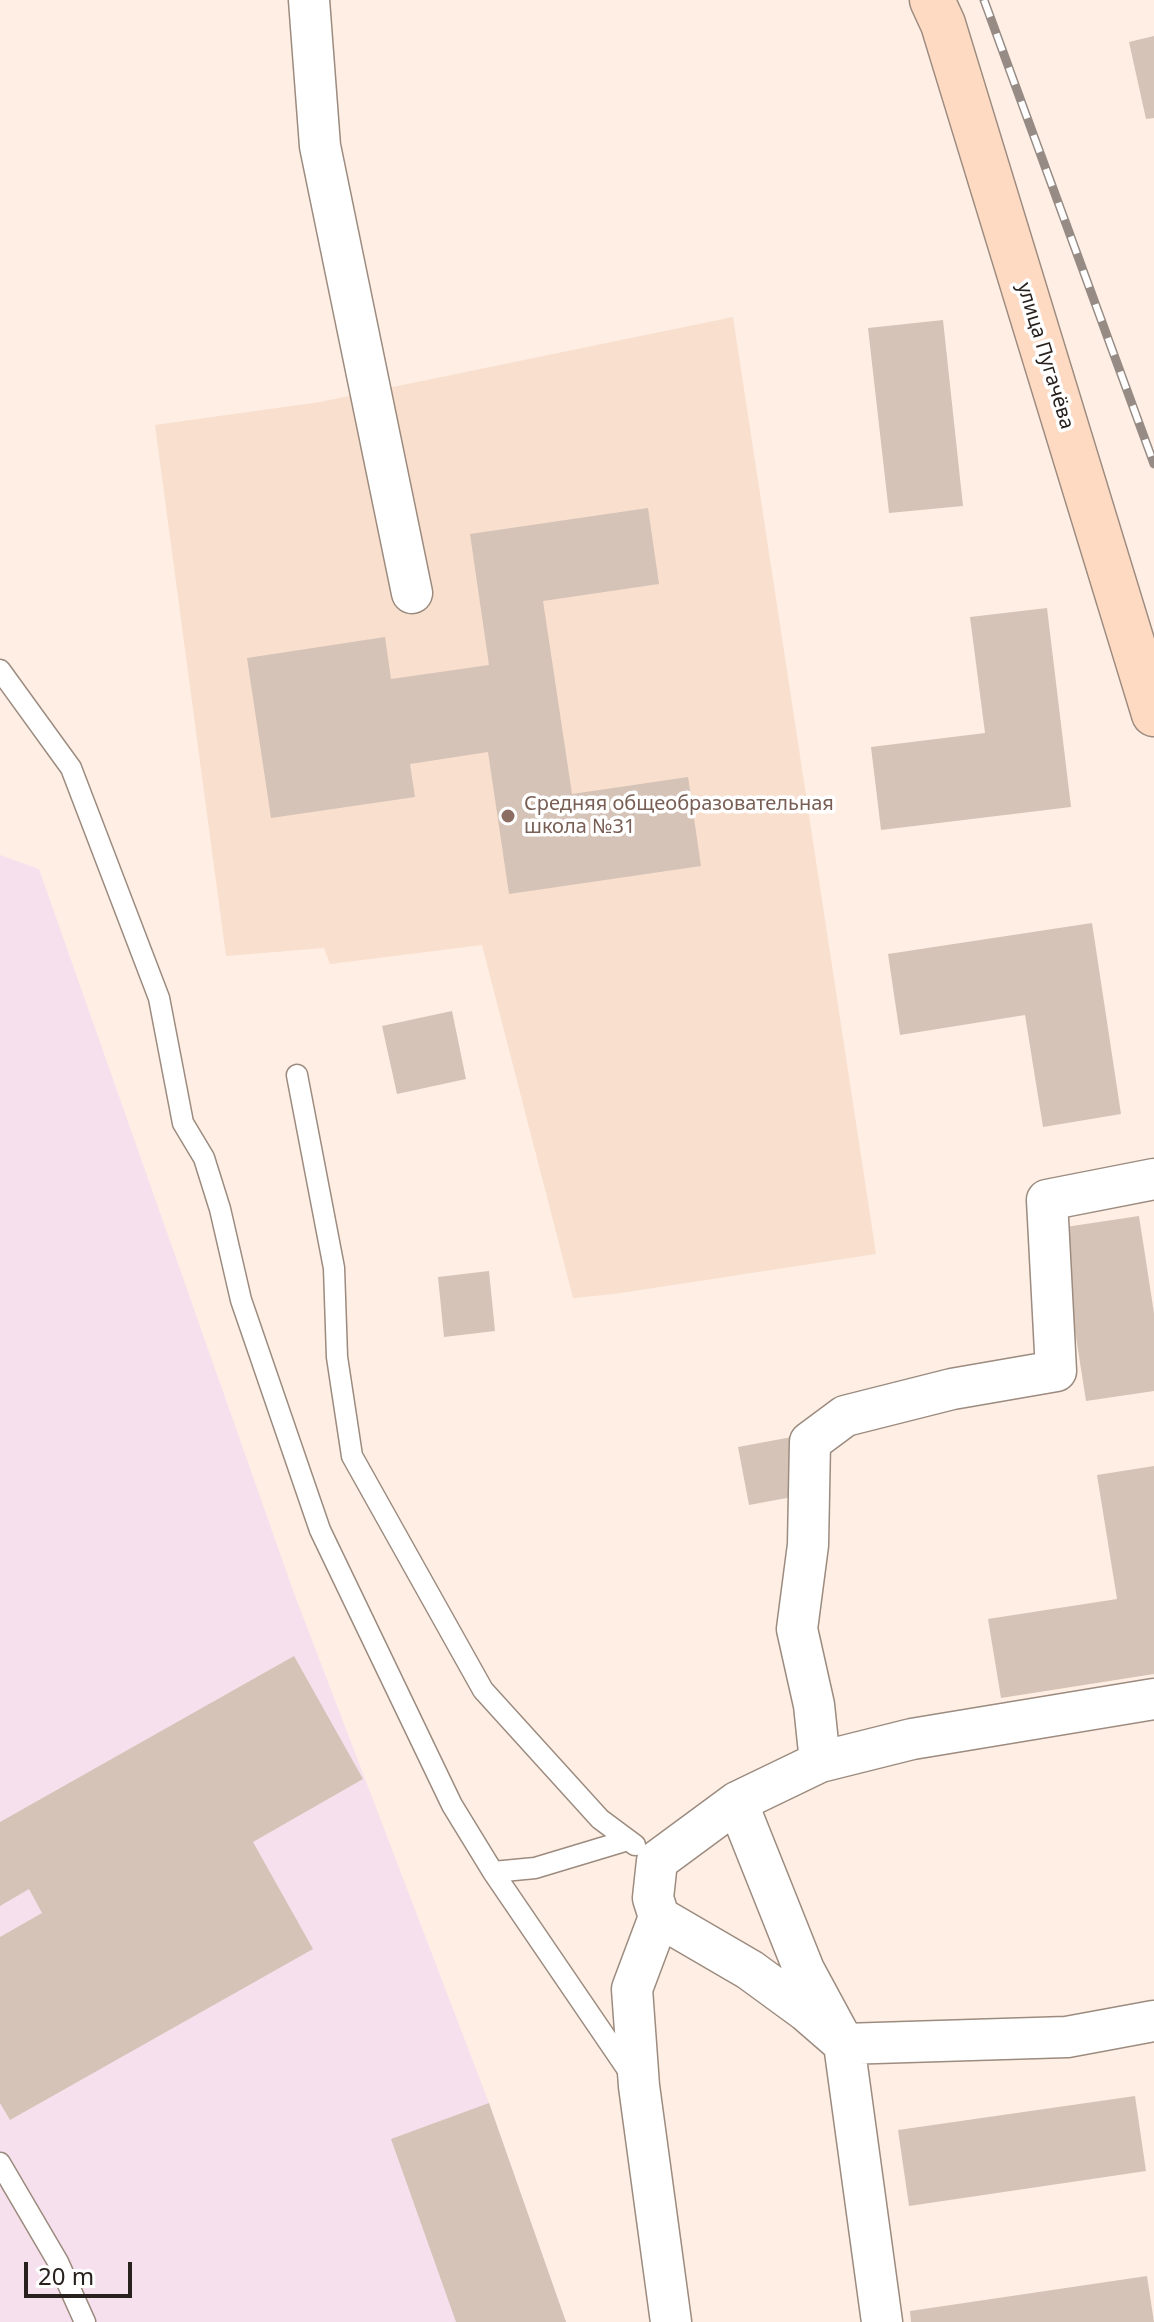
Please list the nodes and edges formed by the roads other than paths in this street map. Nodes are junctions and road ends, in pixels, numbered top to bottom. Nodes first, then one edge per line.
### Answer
1 (309, 0) edge
2 (932, 0) edge
3 (412, 593) dead end
4 (0, 670) edge
5 (1154, 714) edge
6 (297, 1075) dead end
7 (1154, 1179) edge
8 (1154, 1699) edge
9 (820, 1762) junction
10 (737, 1802) junction
11 (642, 1850) junction
12 (493, 1872) junction
13 (659, 1917) junction
14 (1154, 2021) edge
15 (844, 2044) junction
16 (639, 2086) junction
17 (0, 2163) edge
18 (85, 2322) edge
19 (671, 2322) edge
20 (882, 2322) edge

1 - 3 street
2 - 5 street, улица Пугачёва
4 - 12 lane
6 - 11 lane
7 - 9 street
8 - 9 street
9 - 10 street
10 - 11 street
10 - 15 street
11 - 12 lane
11 - 13 street
12 - 16 lane
13 - 15 street
13 - 16 street
14 - 15 street
15 - 20 street
16 - 19 street
17 - 18 lane

